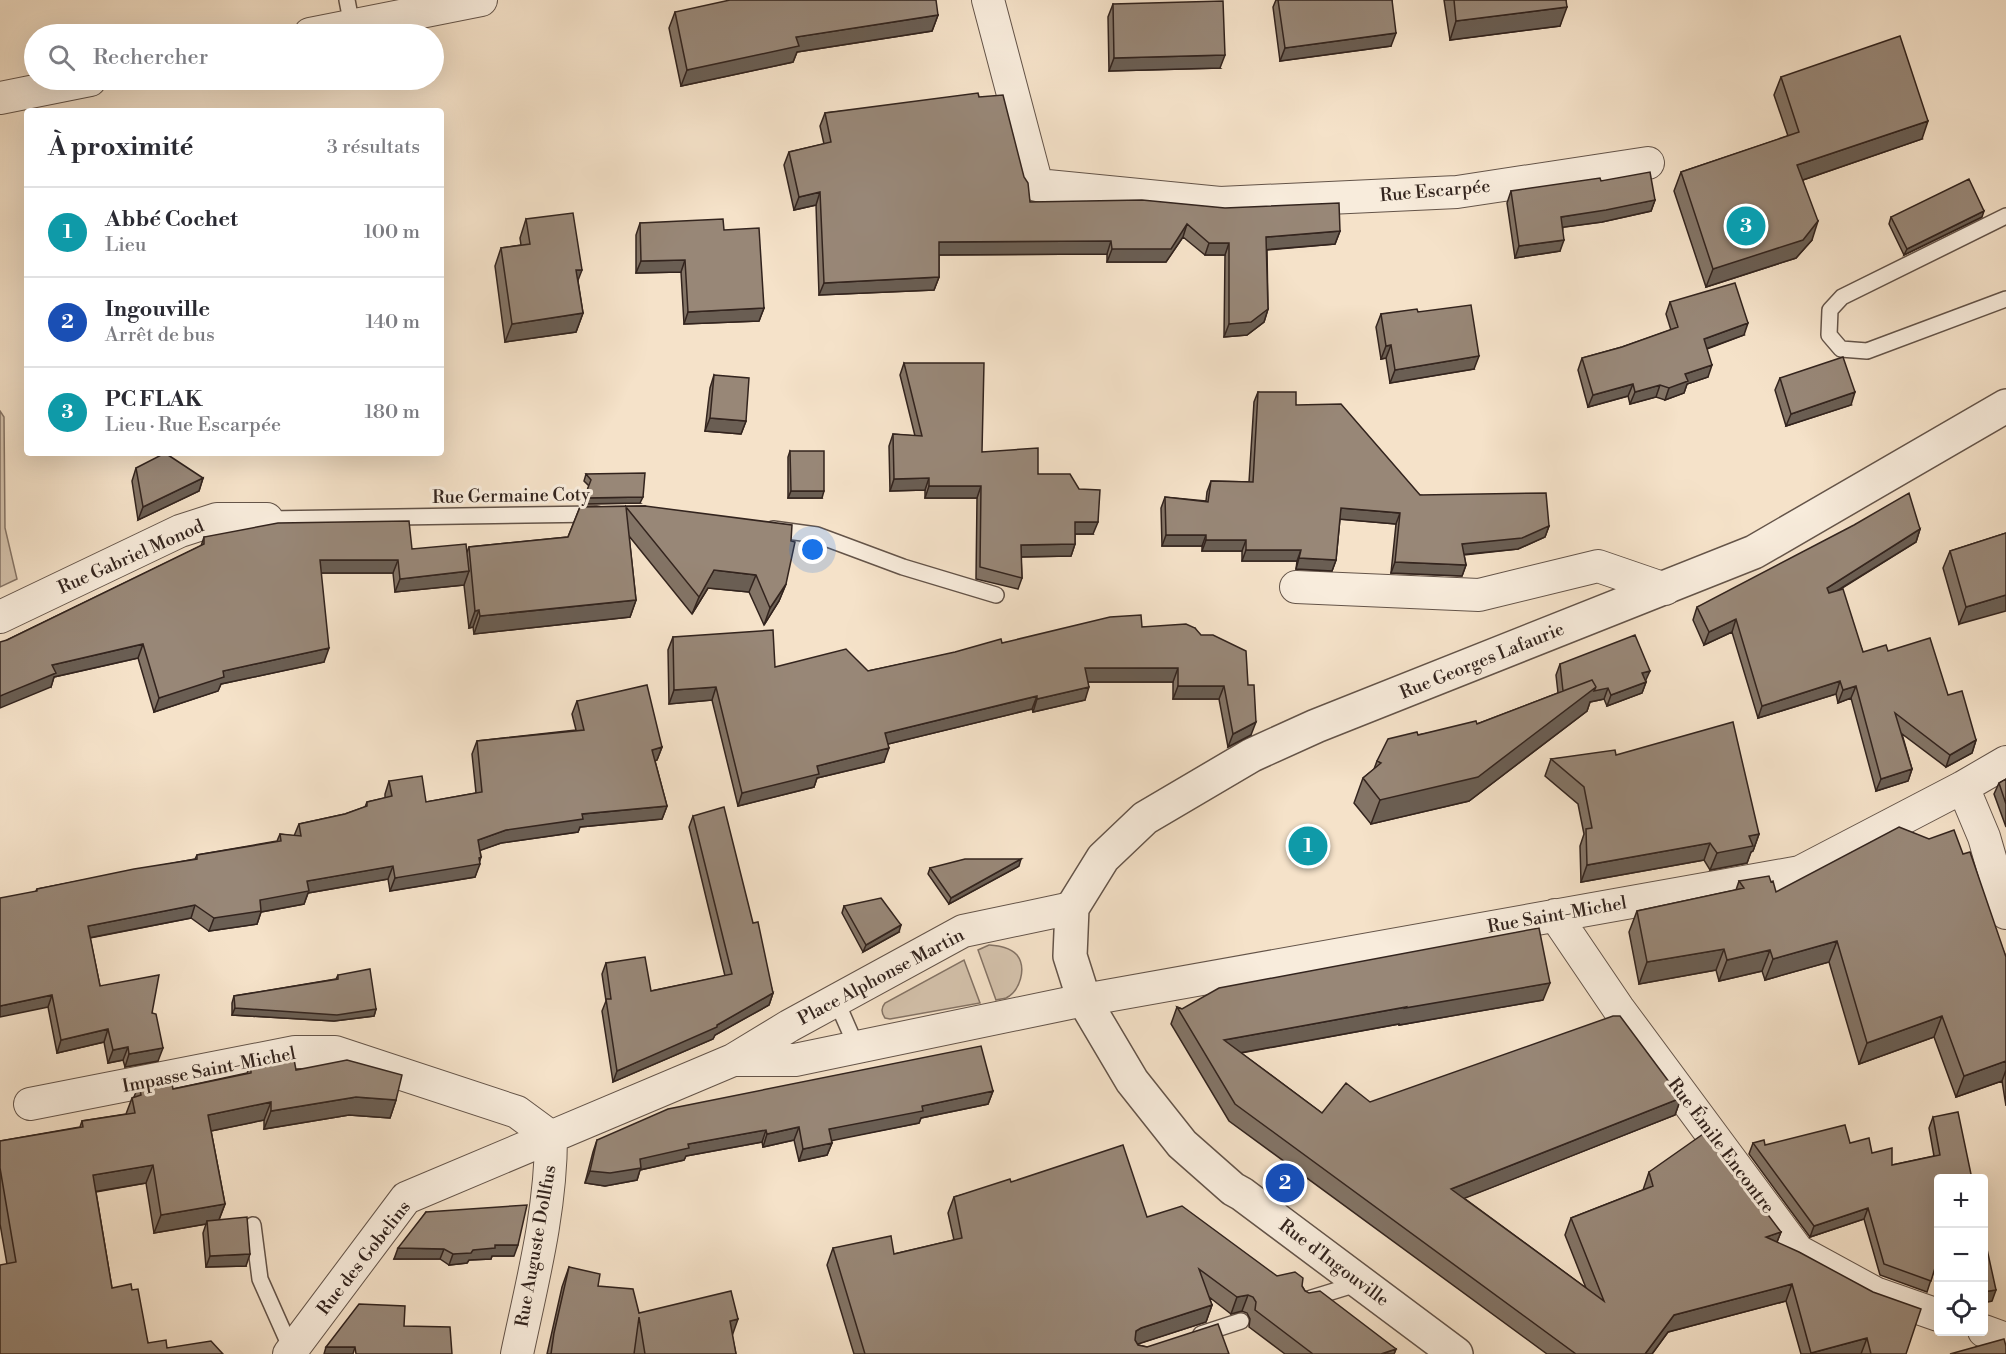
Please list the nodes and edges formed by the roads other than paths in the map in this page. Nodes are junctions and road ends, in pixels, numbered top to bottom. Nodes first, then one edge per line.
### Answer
1 (481, 0) edge
2 (988, 0) edge
3 (350, 13) edge
4 (329, 24) edge
5 (40, 90) edge
6 (0, 98) edge
7 (1648, 163) dead end
8 (2006, 216) edge
9 (2006, 299) edge
10 (2006, 406) edge
11 (610, 514) edge
12 (267, 519) joint
13 (758, 527) edge
14 (1296, 587) dead end
15 (1665, 589) junction
16 (996, 596) dead end
17 (0, 617) edge
18 (2006, 762) edge
19 (1963, 787) junction
20 (1072, 908) junction
21 (2006, 913) edge
22 (1555, 915) junction
23 (836, 1000) junction
24 (1084, 1000) junction
25 (857, 1048) junction
26 (733, 1060) junction
27 (30, 1104) dead end
28 (551, 1137) junction
29 (253, 1225) dead end
30 (1361, 1282) junction
31 (1305, 1300) edge
32 (1934, 1314) edge
33 (1241, 1321) edge
34 (1988, 1333) edge
35 (1184, 1339) edge
36 (2006, 1339) edge
37 (291, 1353) edge
38 (517, 1354) edge
39 (1456, 1354) edge

1 - 3 street
2 - 7 street, Rue Escarpée
3 - 4 street
5 - 6 street
8 - 9 lane
10 - 15 street, Rue Georges Lafaurie
11 - 12 lane, Rue Germaine Coty
12 - 17 street, Rue Gabriel Monod
13 - 16 lane
14 - 15 street
15 - 20 street, Rue Georges Lafaurie
18 - 19 street, Rue Saint-Michel
19 - 21 street
19 - 22 street, Rue Saint-Michel
20 - 23 street, Place Alphonse Martin
20 - 24 street, Rue Georges Lafaurie
22 - 24 street, Rue Saint-Michel
22 - 32 street, Rue Émile Encontre
23 - 25 lane
23 - 26 street, Place Alphonse Martin
24 - 25 street, Place Alphonse Martin
24 - 30 street, Rue d'Ingouville
25 - 26 street, Place Alphonse Martin
26 - 28 street, Place Alphonse Martin
27 - 28 street, Impasse Saint-Michel
28 - 37 street, Rue des Gobelins
28 - 38 street, Rue Auguste Dollfus
29 - 37 lane
30 - 31 lane
30 - 39 street, Rue d'Ingouville
33 - 35 lane
34 - 36 street

